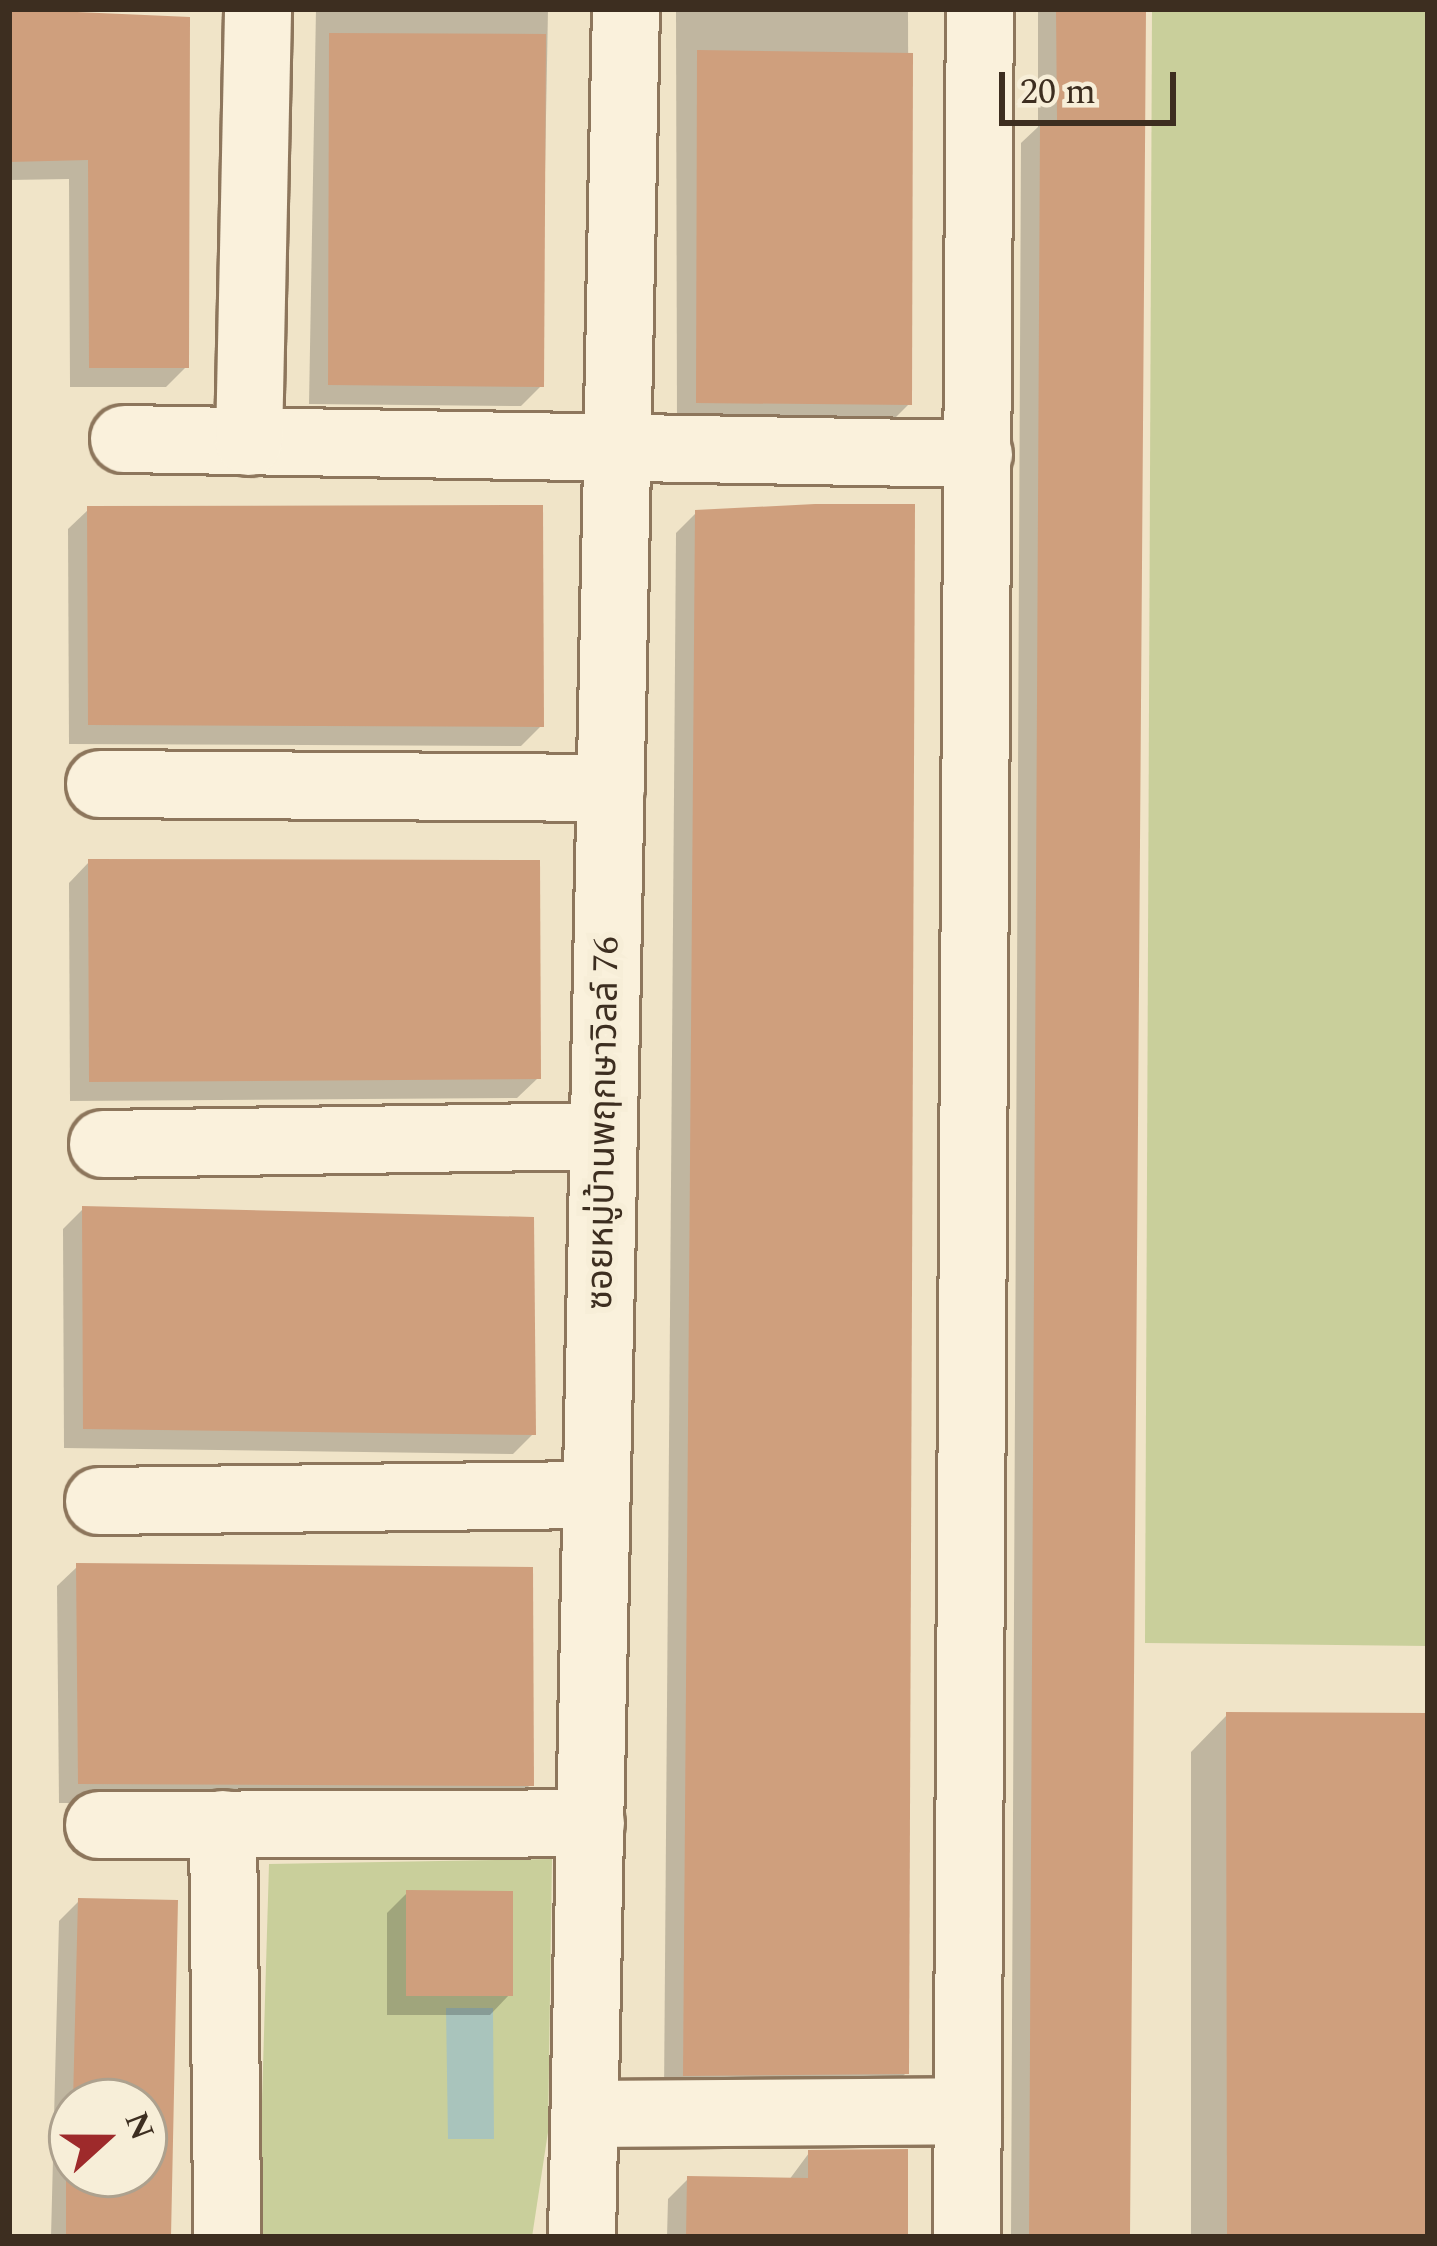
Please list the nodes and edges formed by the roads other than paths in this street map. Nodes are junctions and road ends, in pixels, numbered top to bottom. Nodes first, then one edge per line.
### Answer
1 (259, 9) edge
2 (626, 9) edge
3 (980, 9) edge
4 (124, 439) dead end
5 (249, 442) junction
6 (618, 448) junction
7 (979, 454) junction
8 (100, 784) dead end
9 (611, 788) junction
10 (604, 1136) junction
11 (103, 1144) dead end
12 (597, 1495) junction
13 (100, 1501) dead end
14 (591, 1823) junction
15 (223, 1824) junction
16 (99, 1825) dead end
17 (968, 2110) junction
18 (585, 2114) junction
19 (227, 2237) edge
20 (582, 2237) edge
21 (967, 2237) edge

1 - 5 street
2 - 6 street, ซอยหมู่บ้านพฤกษาวิลล์ 76
3 - 7 street
4 - 5 street
5 - 6 street
6 - 7 street
6 - 9 street, ซอยหมู่บ้านพฤกษาวิลล์ 76
7 - 17 street
8 - 9 street
9 - 10 street, ซอยหมู่บ้านพฤกษาวิลล์ 76
10 - 11 street
10 - 12 street, ซอยหมู่บ้านพฤกษาวิลล์ 76
12 - 13 street
12 - 14 street, ซอยหมู่บ้านพฤกษาวิลล์ 76
14 - 15 street
14 - 18 street, ซอยหมู่บ้านพฤกษาวิลล์ 76
15 - 16 street
15 - 19 street
17 - 18 street
17 - 21 street
18 - 20 street, ซอยหมู่บ้านพฤกษาวิลล์ 76

